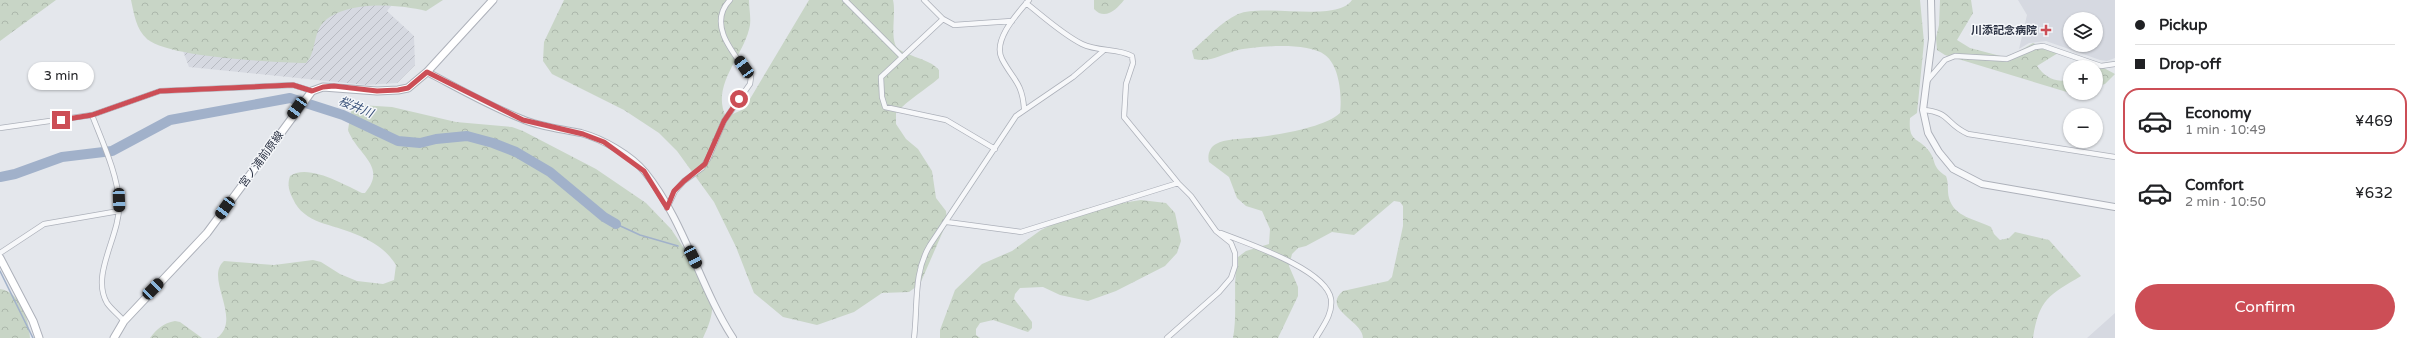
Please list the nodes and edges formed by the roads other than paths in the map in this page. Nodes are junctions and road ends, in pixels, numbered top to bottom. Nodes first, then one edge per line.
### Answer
1 (493, 0) edge
2 (730, 0) edge
3 (845, 0) edge
4 (924, 0) edge
5 (1931, 0) edge
6 (1028, 2) edge
7 (943, 19) junction
8 (1012, 21) junction
9 (1103, 51) junction
10 (902, 57) junction
11 (2115, 64) edge
12 (427, 72) junction
13 (1926, 82) junction
14 (310, 94) junction
15 (1024, 108) junction
16 (1922, 110) junction
17 (92, 115) junction
18 (0, 128) edge
19 (995, 150) junction
20 (2115, 157) edge
21 (1178, 183) junction
22 (2115, 206) edge
23 (667, 208) junction
24 (119, 211) junction
25 (947, 222) junction
26 (1216, 231) junction
27 (0, 253) edge
28 (0, 258) edge
29 (124, 321) junction
30 (39, 338) edge
31 (114, 338) edge
32 (733, 338) edge
33 (914, 338) edge
34 (1167, 338) edge
35 (1316, 338) edge

1 - 12 main road
2 - 23 street
3 - 10 street
4 - 7 street
5 - 13 street
6 - 8 street
6 - 9 street
7 - 8 street
7 - 10 street
8 - 15 street
9 - 15 street
9 - 21 street
10 - 19 street
11 - 13 street
12 - 14 main road
12 - 23 street
13 - 16 street
14 - 17 street
14 - 29 main road, 宮ノ浦前原線
15 - 19 street
16 - 20 street
16 - 22 street
17 - 18 street
17 - 24 street
19 - 25 street
21 - 25 street
21 - 26 street
23 - 32 street
24 - 27 street
24 - 29 street
25 - 33 street
26 - 34 street
26 - 35 street
28 - 30 main road
29 - 31 main road, 宮ノ浦前原線

